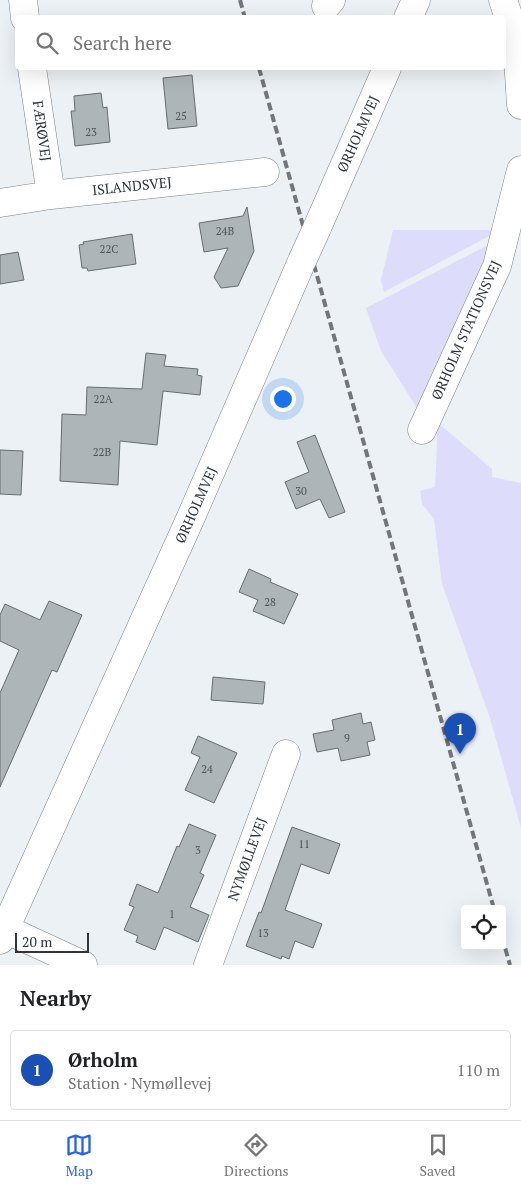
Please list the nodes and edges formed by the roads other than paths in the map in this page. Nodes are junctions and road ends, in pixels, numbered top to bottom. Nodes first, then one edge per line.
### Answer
1 (23, 0) edge
2 (416, 0) edge
3 (503, 0) edge
4 (25, 15) edge
5 (409, 15) edge
6 (32, 70) edge
7 (385, 70) edge
8 (521, 105) edge
9 (521, 170) edge
10 (265, 172) dead end
11 (51, 195) junction
12 (0, 203) edge
13 (514, 223) edge
14 (422, 430) dead end
15 (286, 754) dead end
16 (3, 935) edge
17 (83, 965) edge
18 (208, 965) edge

1 - 4 street
2 - 5 street
3 - 8 street
6 - 11 street, FÆRØVEJ
7 - 16 street, ØRHOLMVEJ, bridge
9 - 13 street, ØRHOLM STATIONSVEJ
10 - 11 street, ISLANDSVEJ
11 - 12 street, ISLANDSVEJ
13 - 14 street, ØRHOLM STATIONSVEJ
15 - 18 street, NYMØLLEVEJ
16 - 17 street

